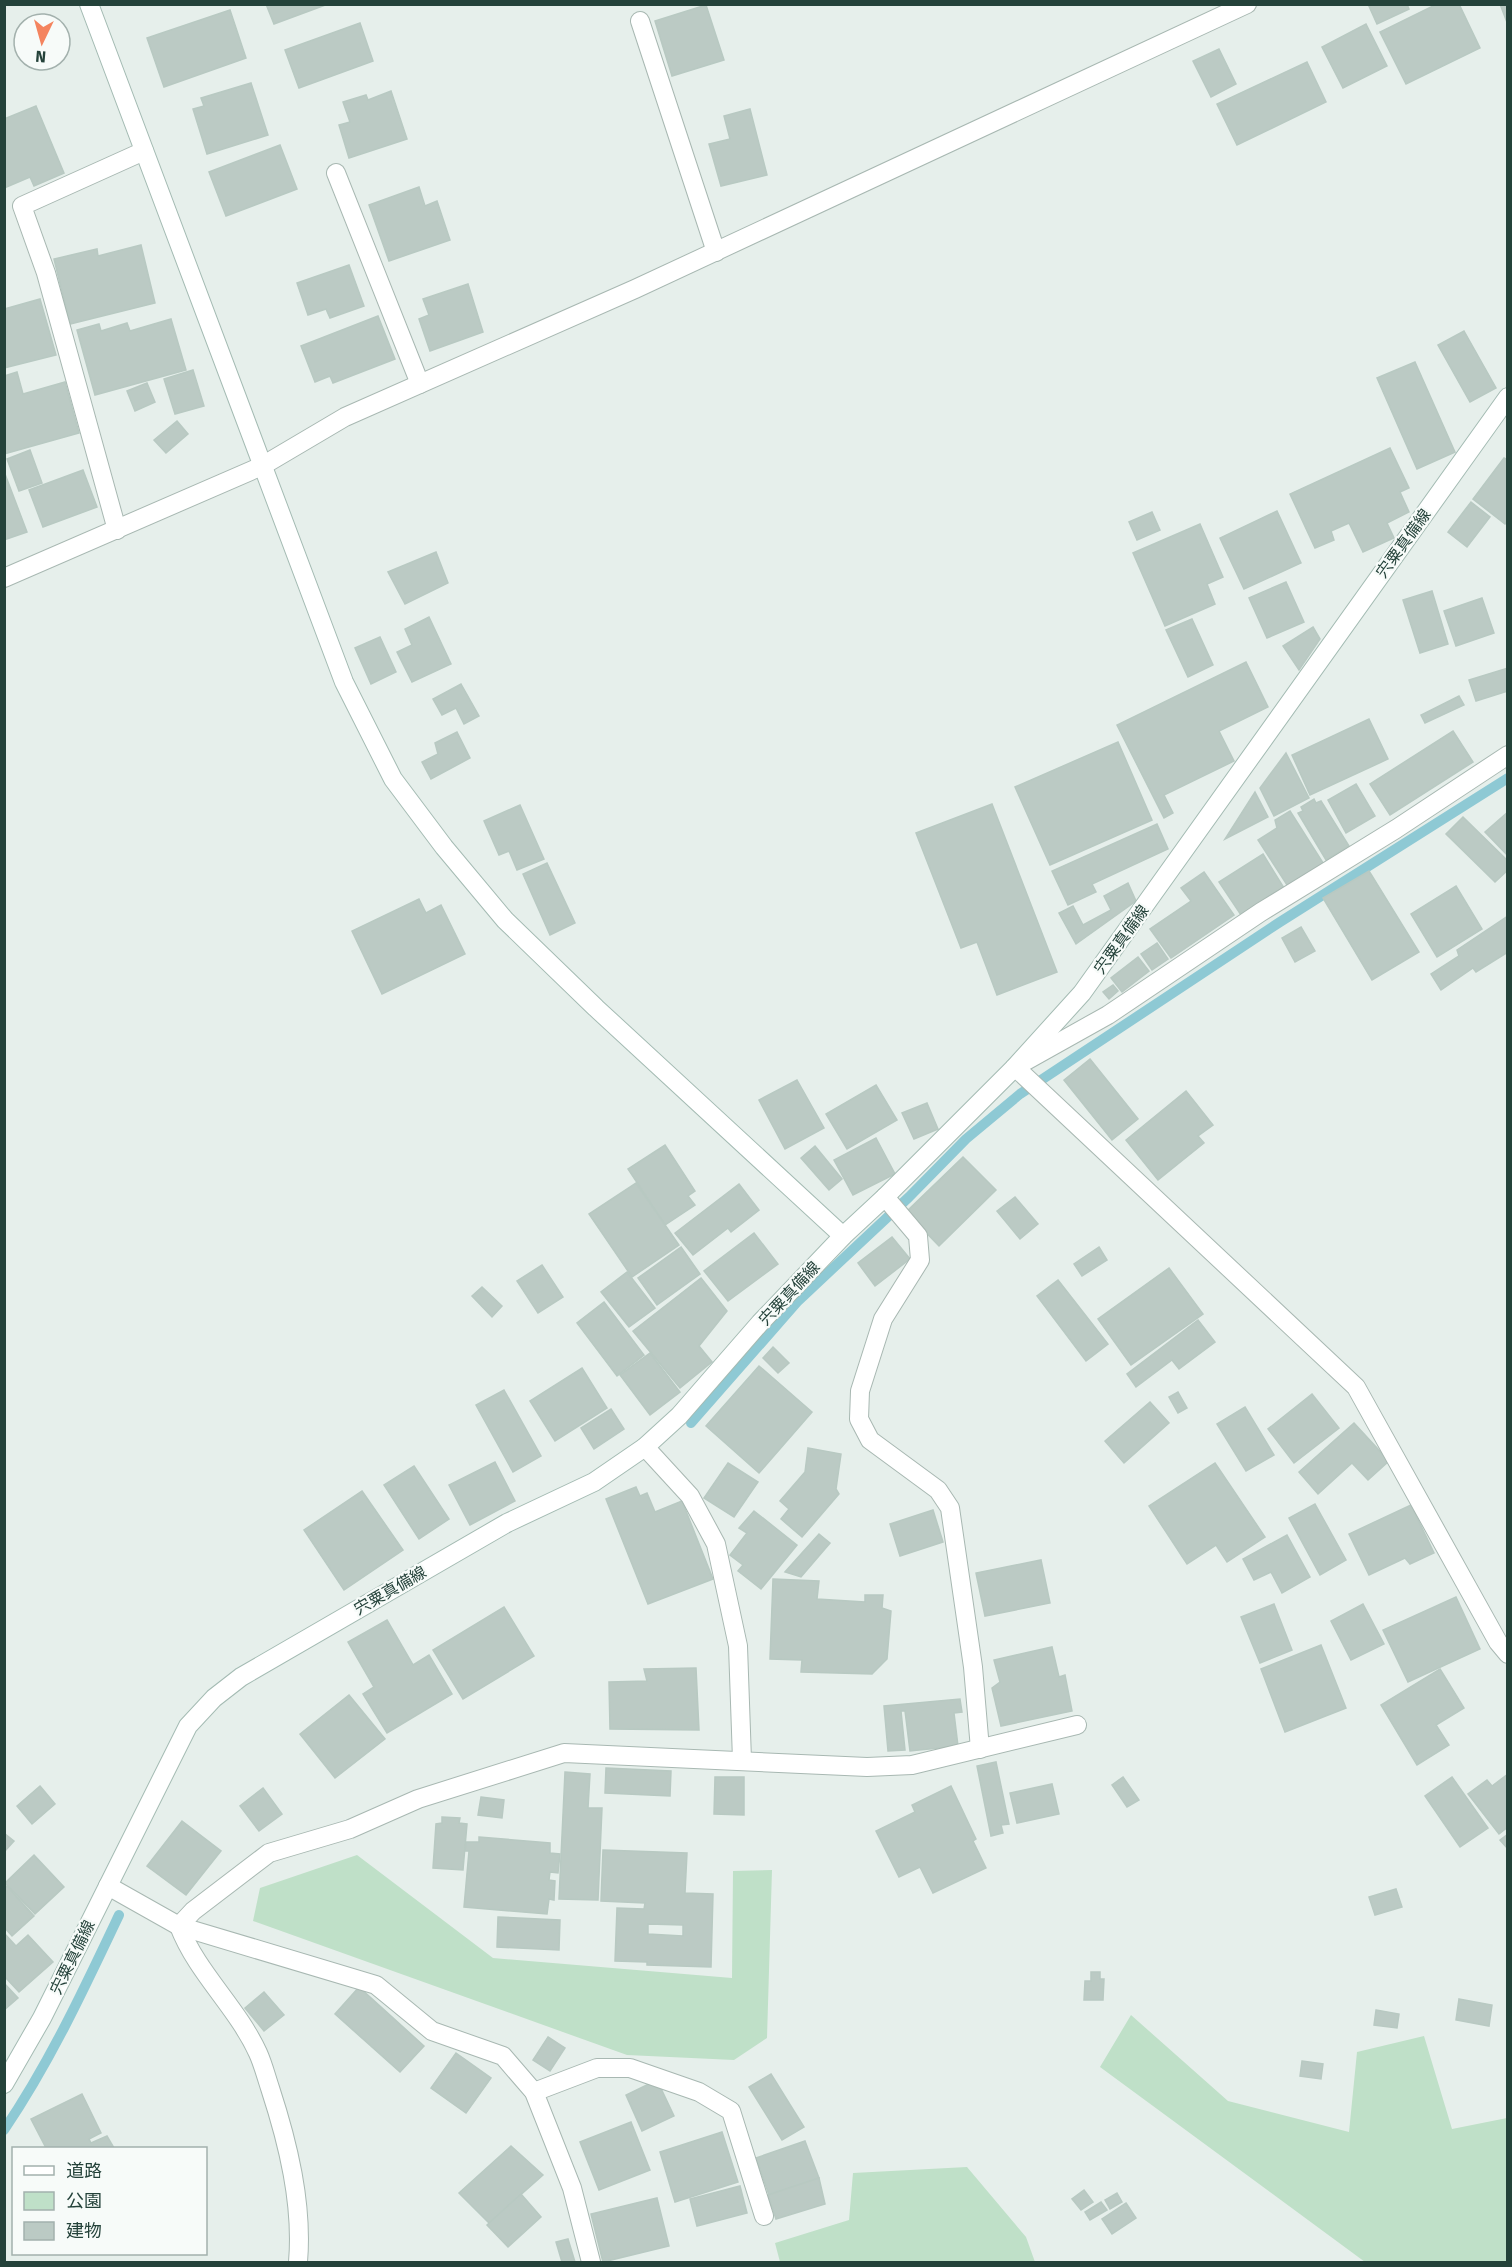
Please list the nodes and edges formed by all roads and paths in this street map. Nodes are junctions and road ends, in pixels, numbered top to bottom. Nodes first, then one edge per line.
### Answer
1 (89, 4) edge
2 (1247, 4) edge
3 (640, 21) dead end
4 (144, 151) junction
5 (336, 173) dead end
6 (716, 252) junction
7 (420, 384) junction
8 (1508, 397) edge
9 (262, 466) junction
10 (117, 530) junction
11 (4, 578) edge
12 (1508, 755) edge
13 (1026, 1079) junction
14 (892, 1205) junction
15 (843, 1236) junction
16 (645, 1448) junction
17 (1508, 1654) edge
18 (1077, 1725) dead end
19 (980, 1749) junction
20 (742, 1760) junction
21 (108, 1886) junction
22 (179, 1926) junction
23 (4, 2084) edge
24 (534, 2092) junction
25 (764, 2216) dead end
26 (298, 2262) edge
27 (591, 2262) edge

1 - 4 street
2 - 6 street
3 - 6 street
4 - 9 street
4 - 10 street
5 - 7 street
6 - 7 street
7 - 9 street
8 - 13 street, 宍粟真備線
9 - 10 street
9 - 15 street
10 - 11 street
12 - 13 street
13 - 14 street, 宍粟真備線
13 - 17 street
14 - 15 street, 宍粟真備線
14 - 19 street
15 - 16 street, 宍粟真備線
16 - 20 street
16 - 21 street, 宍粟真備線
18 - 19 street
19 - 20 street
20 - 22 street
21 - 22 street
21 - 23 street, 宍粟真備線
22 - 24 street
22 - 26 street
24 - 25 street
24 - 27 street

